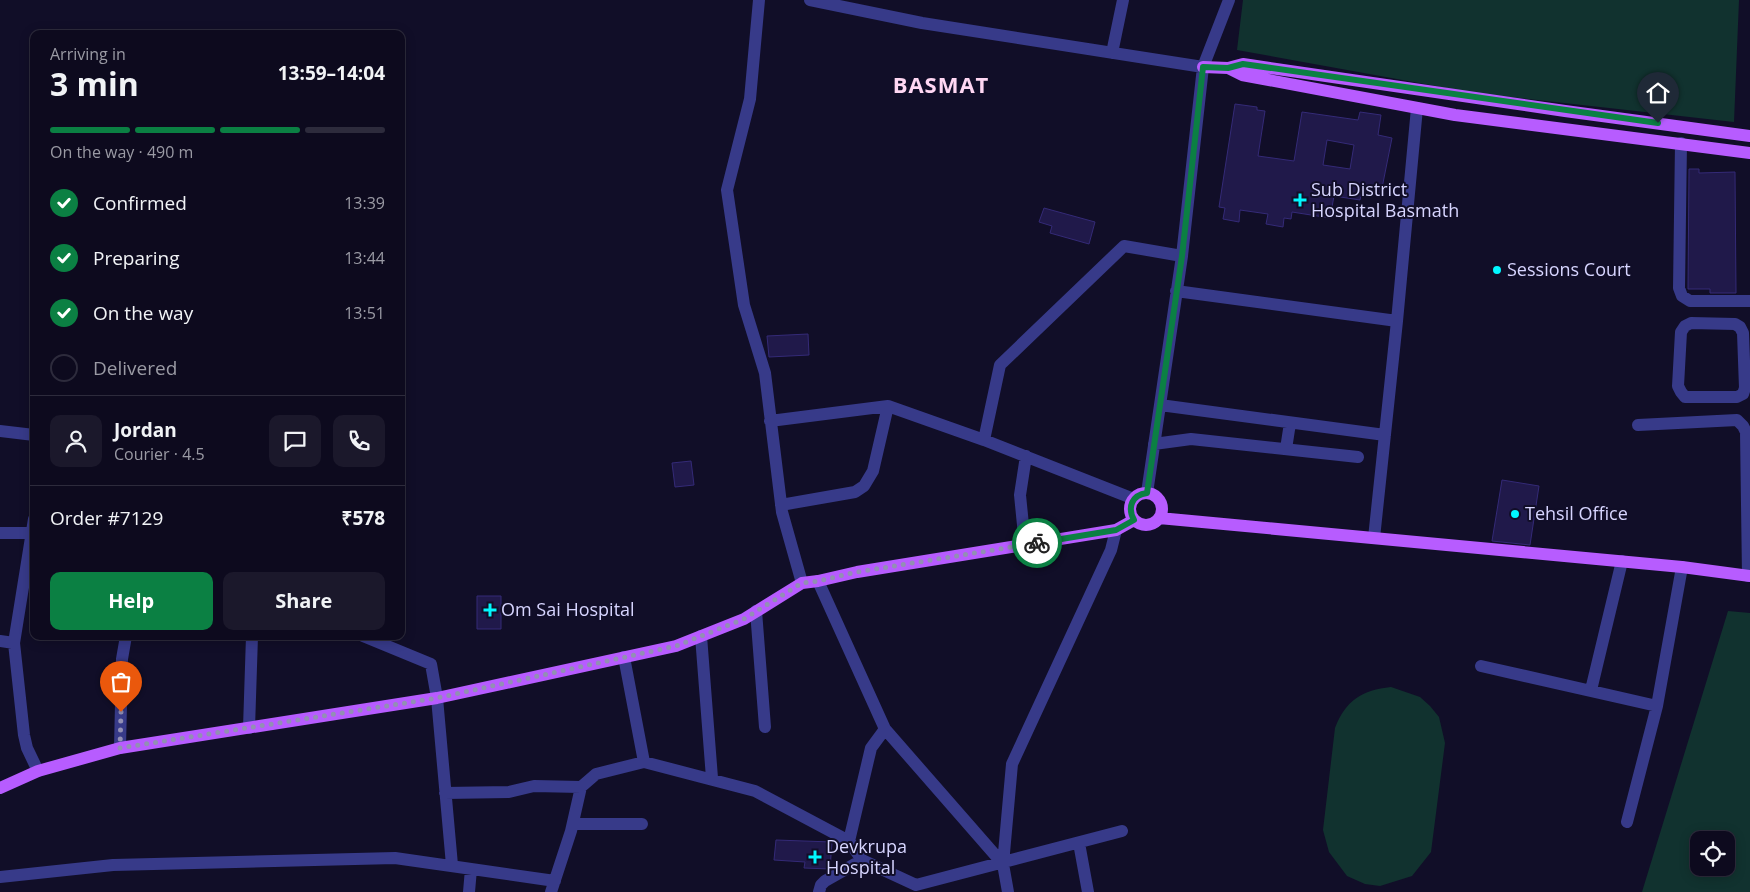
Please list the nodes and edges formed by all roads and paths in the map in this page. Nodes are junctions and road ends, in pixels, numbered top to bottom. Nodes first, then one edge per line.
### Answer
1 (759, 0) edge
2 (810, 0) edge
3 (1123, 0) edge
4 (1229, 0) edge
5 (1112, 53) junction
6 (1203, 67) junction
7 (1228, 68) junction
8 (1417, 108) junction
9 (1750, 136) edge
10 (1681, 144) junction
11 (1750, 153) edge
12 (1182, 256) junction
13 (1176, 291) junction
14 (1750, 301) edge
15 (1397, 321) junction
16 (1747, 360) edge
17 (1160, 405) junction
18 (888, 406) junction
19 (770, 421) junction
20 (1290, 423) junction
21 (1638, 425) dead end
22 (0, 431) edge
23 (30, 435) edge
24 (1385, 435) junction
25 (984, 440) junction
26 (1154, 444) junction
27 (1286, 449) junction
28 (1026, 456) junction
29 (1358, 457) dead end
30 (1147, 493) junction
31 (1134, 499) junction
32 (782, 505) junction
33 (1159, 518) junction
34 (1134, 520) junction
35 (1116, 530) junction
36 (0, 533) edge
37 (30, 533) edge
38 (1374, 538) junction
39 (1025, 545) junction
40 (30, 550) edge
41 (1622, 561) junction
42 (1682, 567) junction
43 (1749, 576) edge
44 (818, 581) junction
45 (802, 583) junction
46 (756, 611) junction
47 (701, 636) junction
48 (125, 640) edge
49 (252, 640) edge
50 (372, 640) edge
51 (0, 641) edge
52 (14, 643) junction
53 (624, 658) junction
54 (1481, 666) dead end
55 (1591, 690) junction
56 (437, 698) junction
57 (1658, 706) junction
58 (765, 727) dead end
59 (249, 728) junction
60 (885, 729) junction
61 (120, 748) junction
62 (644, 762) junction
63 (38, 771) junction
64 (712, 778) junction
65 (581, 787) junction
66 (0, 788) edge
67 (446, 793) junction
68 (1627, 822) dead end
69 (572, 824) junction
70 (642, 824) dead end
71 (1122, 831) dead end
72 (849, 841) junction
73 (1079, 843) junction
74 (862, 860) junction
75 (1002, 864) junction
76 (452, 865) junction
77 (471, 869) junction
78 (0, 877) edge
79 (553, 886) edge
80 (916, 889) edge
81 (469, 892) edge
82 (819, 892) edge
83 (1008, 892) edge
84 (1088, 892) edge

1 - 19 street
2 - 5 street
3 - 5 street
4 - 6 street
5 - 6 street
6 - 7 main road
6 - 12 street
7 - 8 main road
7 - 9 main road
8 - 10 main road
8 - 15 street
10 - 11 main road
10 - 14 street
12 - 13 street
12 - 25 street
13 - 15 street
13 - 17 street
15 - 24 street
16 - 16 street
17 - 20 street
17 - 26 street
18 - 19 street
18 - 25 street
18 - 32 street
19 - 32 street
20 - 24 street
20 - 27 street
21 - 43 street
22 - 23 street
24 - 38 street
25 - 28 street
26 - 27 street
26 - 30 street
27 - 29 street
28 - 31 street
28 - 39 street
30 - 31 main road
30 - 33 main road
31 - 34 main road
32 - 45 street
33 - 34 main road
33 - 38 main road
34 - 35 main road
35 - 39 main road
35 - 75 street
36 - 37 street
38 - 41 main road
39 - 44 main road
40 - 52 street
41 - 42 main road
41 - 55 street
42 - 43 main road
42 - 57 street
44 - 45 main road
44 - 60 street
45 - 46 main road
46 - 47 main road
46 - 58 street
47 - 53 main road
47 - 64 street
48 - 61 street
49 - 59 street
50 - 56 street
51 - 52 street
52 - 63 street
53 - 56 main road
53 - 62 street
54 - 55 street
55 - 57 street
56 - 59 main road
56 - 67 street
57 - 68 street
59 - 61 main road
60 - 72 street
60 - 75 street
61 - 63 main road
62 - 64 street
62 - 65 street
63 - 66 main road
64 - 72 street
65 - 67 street
65 - 69 street
67 - 76 street
69 - 70 street
69 - 79 street
71 - 73 street
72 - 74 street
73 - 75 street
73 - 84 street
74 - 80 street
74 - 82 street
75 - 80 street
75 - 83 street
76 - 77 street
76 - 78 street
77 - 79 street
77 - 81 street

